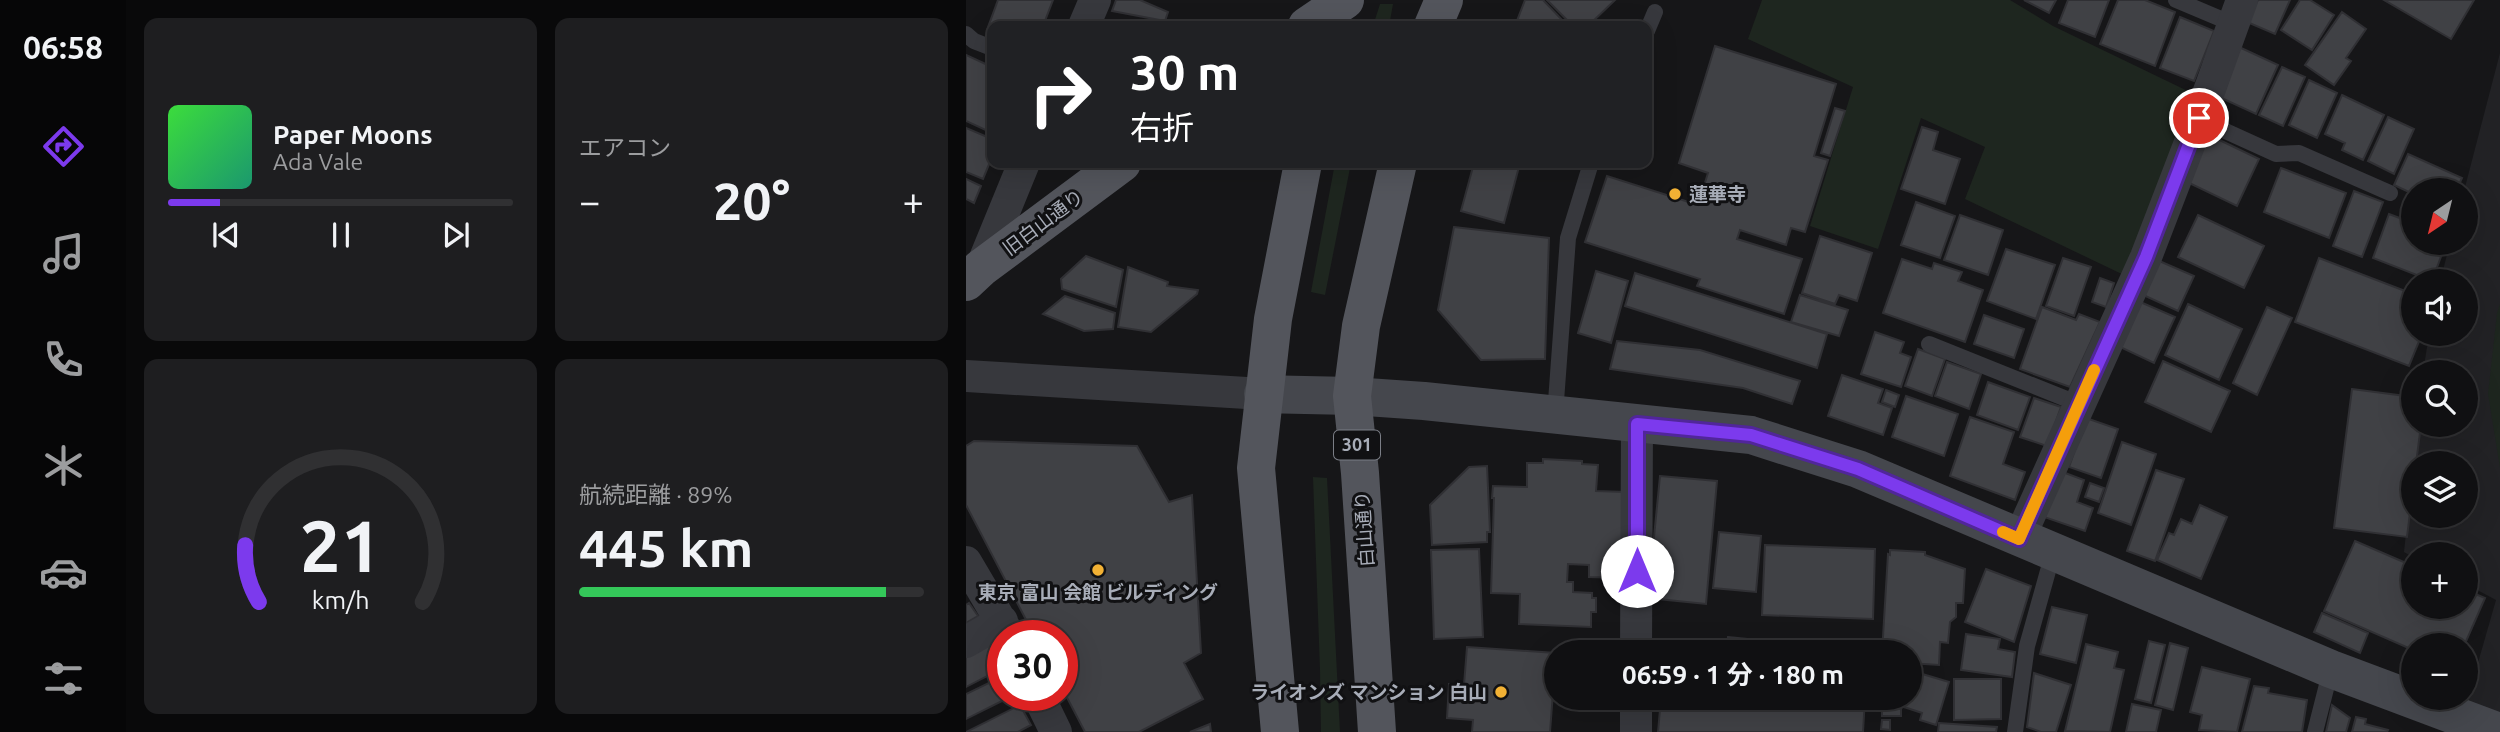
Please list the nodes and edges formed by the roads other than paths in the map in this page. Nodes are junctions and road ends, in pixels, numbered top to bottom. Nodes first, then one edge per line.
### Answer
1 (1095, 0) edge
2 (1345, 0) edge
3 (1444, 0) edge
4 (2176, 0) edge
5 (1655, 12) dead end
6 (2237, 12) edge
7 (1086, 21) edge
8 (1314, 21) edge
9 (1339, 21) edge
10 (1435, 21) edge
11 (1651, 21) edge
12 (966, 34) edge
13 (987, 46) edge
14 (2199, 118) junction
15 (1022, 168) edge
16 (1115, 168) edge
17 (1303, 168) edge
18 (1397, 168) edge
19 (1589, 168) edge
20 (2390, 193) dead end
21 (973, 275) edge
22 (1929, 344) dead end
23 (966, 376) edge
24 (1263, 394) junction
25 (1352, 396) junction
26 (2079, 404) junction
27 (1555, 415) junction
28 (1637, 424) junction
29 (2019, 539) junction
30 (2053, 553) junction
31 (966, 562) edge
32 (1000, 620) edge
33 (987, 634) edge
34 (1636, 640) edge
35 (966, 642) edge
36 (2331, 669) junction
37 (1636, 710) edge
38 (1046, 711) edge
39 (1056, 732) edge
40 (1280, 732) edge
41 (1377, 732) edge
42 (1636, 732) edge
43 (2015, 732) edge
44 (2315, 732) edge
45 (2499, 732) edge

1 - 7 street
2 - 8 main road
2 - 9 main road
3 - 10 main road
4 - 6 lane
5 - 11 lane
6 - 14 street
12 - 13 lane
14 - 20 lane
14 - 26 street
15 - 21 street
16 - 21 main road, 旧白山通り
17 - 24 main road
18 - 25 main road, 白山通り / 301
19 - 27 lane
22 - 26 lane
23 - 24 street
24 - 25 street
24 - 40 main road
25 - 27 street
25 - 41 main road, 白山通り / 301
26 - 29 street
27 - 28 street
28 - 29 street
28 - 34 street
29 - 30 street
30 - 36 street
30 - 43 lane
31 - 32 street
33 - 35 street
36 - 44 lane
36 - 45 street
37 - 42 street
38 - 39 street

